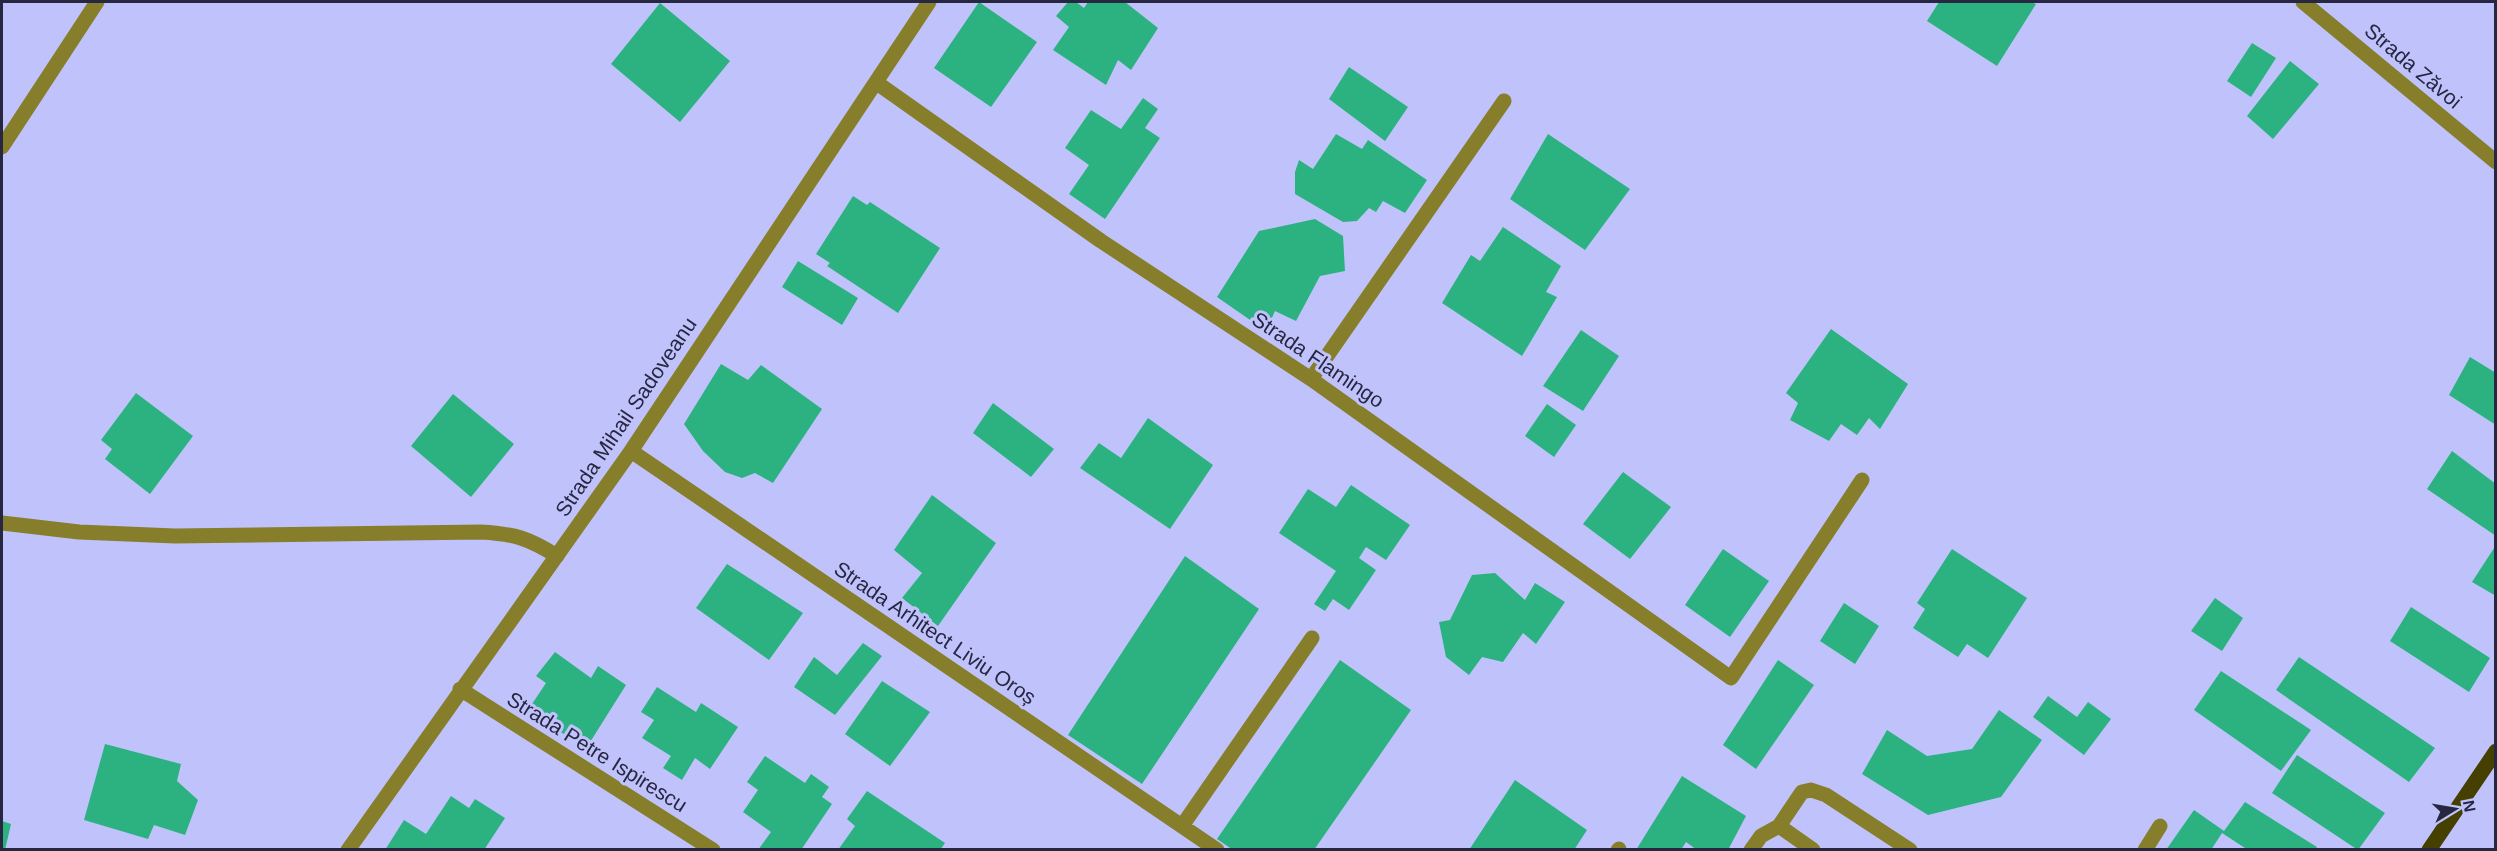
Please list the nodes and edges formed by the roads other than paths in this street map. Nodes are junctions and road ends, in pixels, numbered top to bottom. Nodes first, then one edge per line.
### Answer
1 (97, 2) edge
2 (929, 2) edge
3 (2303, 2) edge
4 (877, 83) junction
5 (1504, 101) dead end
6 (2, 147) edge
7 (2496, 162) edge
8 (1311, 380) junction
9 (631, 451) junction
10 (1862, 480) dead end
11 (2, 523) edge
12 (557, 556) junction
13 (1312, 638) dead end
14 (460, 689) junction
15 (2496, 751) edge
16 (1182, 826) junction
17 (1779, 826) junction
18 (2160, 826) dead end
19 (348, 849) edge
20 (713, 849) edge
21 (1217, 849) edge
22 (1751, 849) edge
23 (1814, 849) edge
24 (1910, 849) edge
25 (2145, 849) edge
26 (2429, 849) edge

1 - 6 street
2 - 4 street, Strada Mihail Sadoveanu
3 - 7 street, Strada Zăvoi
4 - 8 street, Strada Flamingo
4 - 9 street, Strada Mihail Sadoveanu
5 - 8 street
8 - 10 street, Strada Flamingo
9 - 12 street, Strada Mihail Sadoveanu
9 - 16 street, Strada Arhitect Liviu Oroș
11 - 12 street
12 - 14 street, Strada Mihail Sadoveanu
13 - 16 street
14 - 19 street, Strada Mihail Sadoveanu
14 - 20 street, Strada Petre Ispirescu
15 - 26 main road
16 - 21 street, Strada Arhitect Liviu Oroș
17 - 22 street
17 - 23 street
17 - 24 street
18 - 25 street

